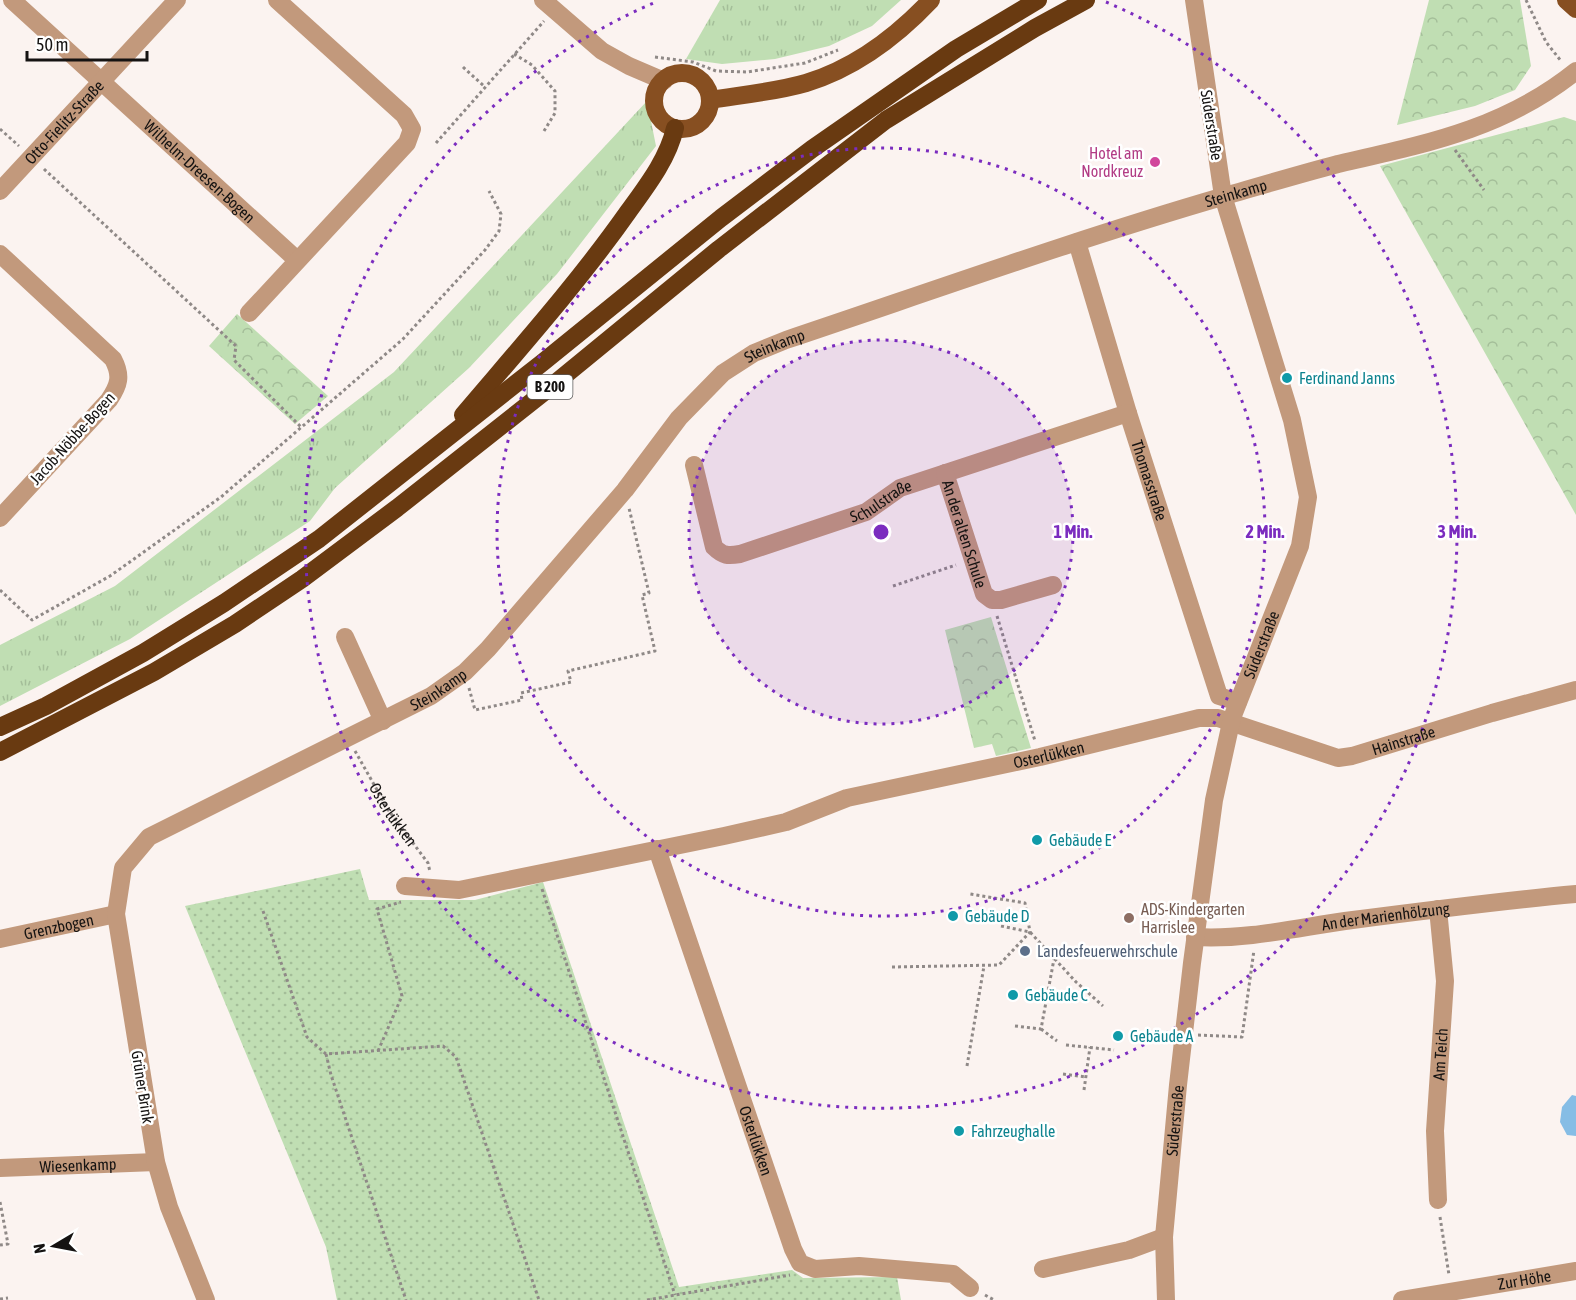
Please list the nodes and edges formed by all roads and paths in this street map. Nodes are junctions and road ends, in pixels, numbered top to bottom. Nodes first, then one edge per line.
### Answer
1 (12, 0) edge
2 (177, 0) edge
3 (277, 0) edge
4 (931, 0) edge
5 (1038, 0) edge
6 (1086, 0) edge
7 (1194, 0) edge
8 (1526, 0) edge
9 (1566, 0) edge
10 (548, 5) edge
11 (1576, 9) edge
12 (838, 50) dead end
13 (514, 54) junction
14 (651, 56) dead end
15 (462, 67) dead end
16 (1574, 73) edge
17 (102, 81) junction
18 (664, 81) junction
19 (485, 87) junction
20 (710, 100) junction
21 (675, 128) junction
22 (0, 129) edge
23 (544, 131) dead end
24 (1447, 138) junction
25 (436, 143) dead end
26 (31, 157) junction
27 (1484, 190) dead end
28 (489, 191) dead end
29 (0, 192) edge
30 (1222, 196) junction
31 (1077, 242) junction
32 (0, 254) edge
33 (297, 260) junction
34 (249, 313) dead end
35 (1128, 413) junction
36 (302, 427) junction
37 (438, 444) junction
38 (694, 465) dead end
39 (945, 473) junction
40 (625, 490) junction
41 (0, 518) edge
42 (972, 560) junction
43 (1053, 585) dead end
44 (893, 586) dead end
45 (0, 590) edge
46 (992, 600) junction
47 (345, 637) dead end
48 (465, 672) junction
49 (1576, 690) edge
50 (1238, 702) junction
51 (383, 721) junction
52 (1231, 722) junction
53 (0, 726) edge
54 (348, 739) junction
55 (0, 752) edge
56 (1040, 757) junction
57 (657, 849) junction
58 (123, 868) joint
59 (537, 874) junction
60 (405, 886) joint
61 (433, 889) junction
62 (970, 894) dead end
63 (1576, 894) edge
64 (1027, 898) dead end
65 (1025, 903) junction
66 (1438, 909) junction
67 (262, 911) dead end
68 (116, 914) junction
69 (1001, 926) dead end
70 (1030, 932) junction
71 (1256, 934) junction
72 (1195, 937) junction
73 (0, 939) edge
74 (1054, 958) junction
75 (984, 966) junction
76 (892, 967) dead end
77 (1103, 1006) dead end
78 (1015, 1026) dead end
79 (1041, 1029) junction
80 (1184, 1035) junction
81 (1057, 1041) dead end
82 (1066, 1045) dead end
83 (1090, 1047) junction
84 (1114, 1050) dead end
85 (378, 1051) junction
86 (326, 1054) junction
87 (968, 1066) dead end
88 (1064, 1074) dead end
89 (1086, 1077) junction
90 (1084, 1090) dead end
91 (156, 1162) junction
92 (0, 1168) edge
93 (1438, 1200) joint
94 (0, 1202) edge
95 (1164, 1237) junction
96 (0, 1245) edge
97 (806, 1267) junction
98 (1043, 1269) dead end
99 (1576, 1271) edge
100 (970, 1288) dead end
101 (1452, 1291) junction
102 (675, 1295) junction
103 (8, 1298) dead end
104 (0, 1299) edge
105 (206, 1300) edge
106 (406, 1300) edge
107 (539, 1300) edge
108 (647, 1300) edge
109 (1166, 1300) edge
110 (1402, 1300) edge

1 - 17 street, Wilhelm-Dreesen-Bogen
2 - 17 street, Otto-Fielitz-Straße
3 - 33 street
4 - 20 main road
5 - 37 highway, B 200
6 - 55 highway, B 200
7 - 30 street, Süderstraße
8 - 16 path
9 - 11 main road
10 - 13 path
10 - 18 street
12 - 14 path
13 - 19 path
13 - 23 path
15 - 19 path
16 - 24 street, Steinkamp
17 - 26 street, Otto-Fielitz-Straße
17 - 33 street, Wilhelm-Dreesen-Bogen
18 - 20 main road
18 - 21 main road
19 - 25 path
20 - 21 main road
21 - 37 highway
22 - 26 path
24 - 27 path
24 - 30 street, Steinkamp
26 - 29 street, Otto-Fielitz-Straße
26 - 36 path
28 - 36 path
30 - 31 street, Steinkamp
30 - 50 street, Süderstraße
31 - 35 street, Thomasstraße
31 - 40 street, Steinkamp
32 - 41 street, Jacob-Nöbbe-Bogen
33 - 34 street
35 - 39 street, Schulstraße
35 - 50 street, Thomasstraße
36 - 45 path
37 - 53 highway, B 200
38 - 39 street, Schulstraße
39 - 42 street, An der alten Schule
40 - 48 street, Steinkamp
40 - 48 path
42 - 44 path
42 - 46 street, An der alten Schule
43 - 46 street, An der alten Schule
46 - 56 path
47 - 51 street
48 - 51 street, Steinkamp
49 - 52 street, Hainstraße
50 - 52 street, Süderstraße
51 - 54 street, Steinkamp
52 - 56 street, Osterlükken
52 - 72 street, Süderstraße
54 - 58 street, Steinkamp
54 - 61 path, Osterlükken
56 - 57 street, Osterlükken
57 - 59 street, Osterlükken
57 - 97 street, Osterlükken
58 - 68 street, Grüner Brink
59 - 61 street, Osterlükken
59 - 102 path
60 - 61 street, Osterlükken
60 - 85 path
62 - 65 path
63 - 66 street, An der Marienhölzung
64 - 65 path
65 - 70 path
66 - 71 street, An der Marienhölzung
66 - 93 street, Am Teich
67 - 86 path
68 - 73 street, Grenzbogen
68 - 91 street, Grüner Brink
69 - 70 path
70 - 74 path
70 - 75 path
71 - 72 street, An der Marienhölzung
71 - 80 path
72 - 80 street, Süderstraße
74 - 77 path
74 - 79 path
75 - 76 path
75 - 87 path
78 - 79 path
79 - 81 path
80 - 95 street, Süderstraße
82 - 83 path
83 - 84 path
83 - 89 path
85 - 86 path
85 - 107 path
86 - 106 path
88 - 89 path
89 - 90 path
91 - 92 street, Wiesenkamp
91 - 105 street, Grüner Brink
93 - 101 path
94 - 96 path
95 - 98 street
95 - 109 street, Süderstraße
97 - 100 street
97 - 102 path
99 - 101 street, Zur Höhe
101 - 110 street, Zur Höhe
102 - 108 path
103 - 104 path

